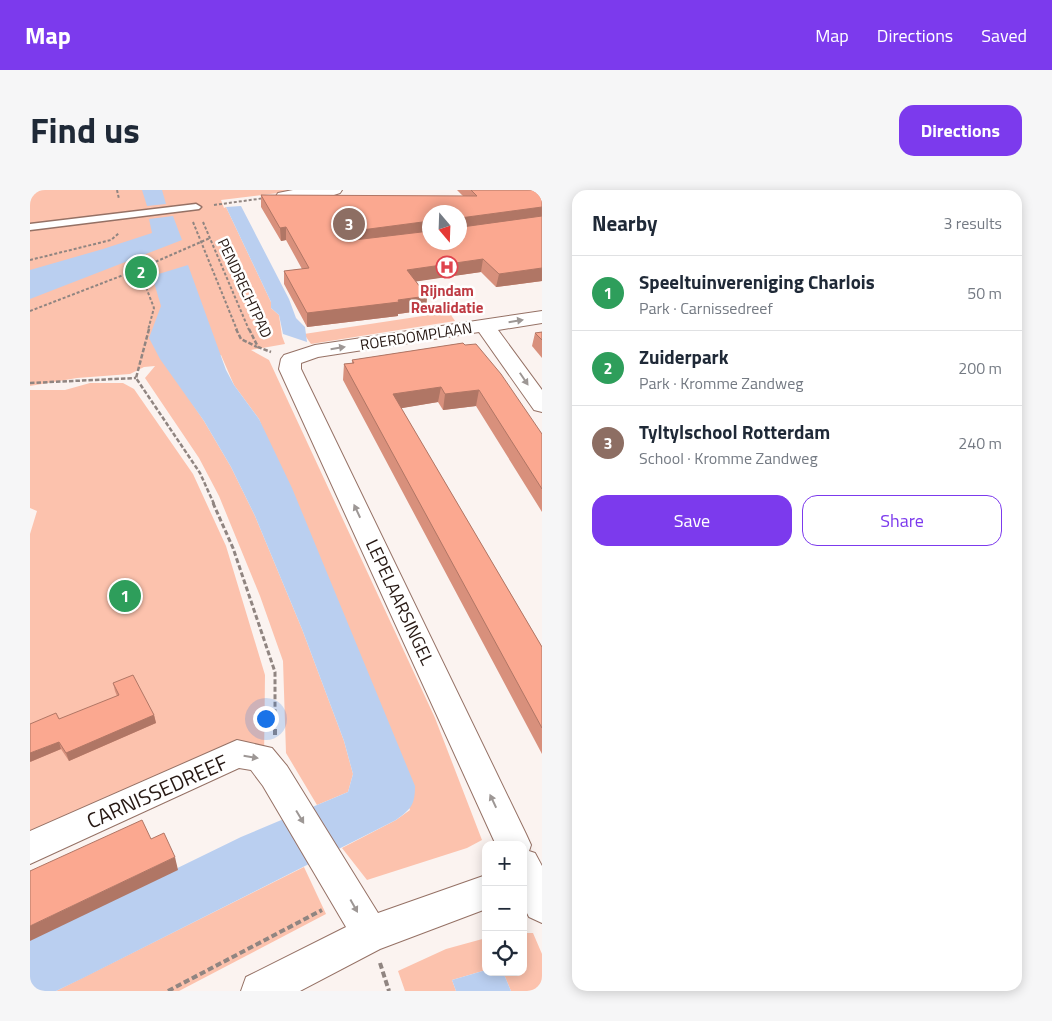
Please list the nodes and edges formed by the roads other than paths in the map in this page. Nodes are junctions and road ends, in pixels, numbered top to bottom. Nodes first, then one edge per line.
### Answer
1 (334, 190) edge
2 (284, 196) edge
3 (196, 207) road end
4 (30, 228) edge
5 (542, 317) edge
6 (485, 326) junction
7 (291, 359) joint
8 (542, 405) edge
9 (512, 841) edge
10 (30, 848) edge
11 (482, 893) edge
12 (370, 934) junction
13 (260, 991) edge

1 - 2 street
3 - 4 lane
6 -> 5 street, ROERDOMPLAAN
7 -> 6 street, ROERDOMPLAAN
6 -> 8 street
9 -> 7 street, LEPELAARSINGEL
10 -> 12 street, CARNISSEDREEF
11 - 12 street
12 - 13 street

